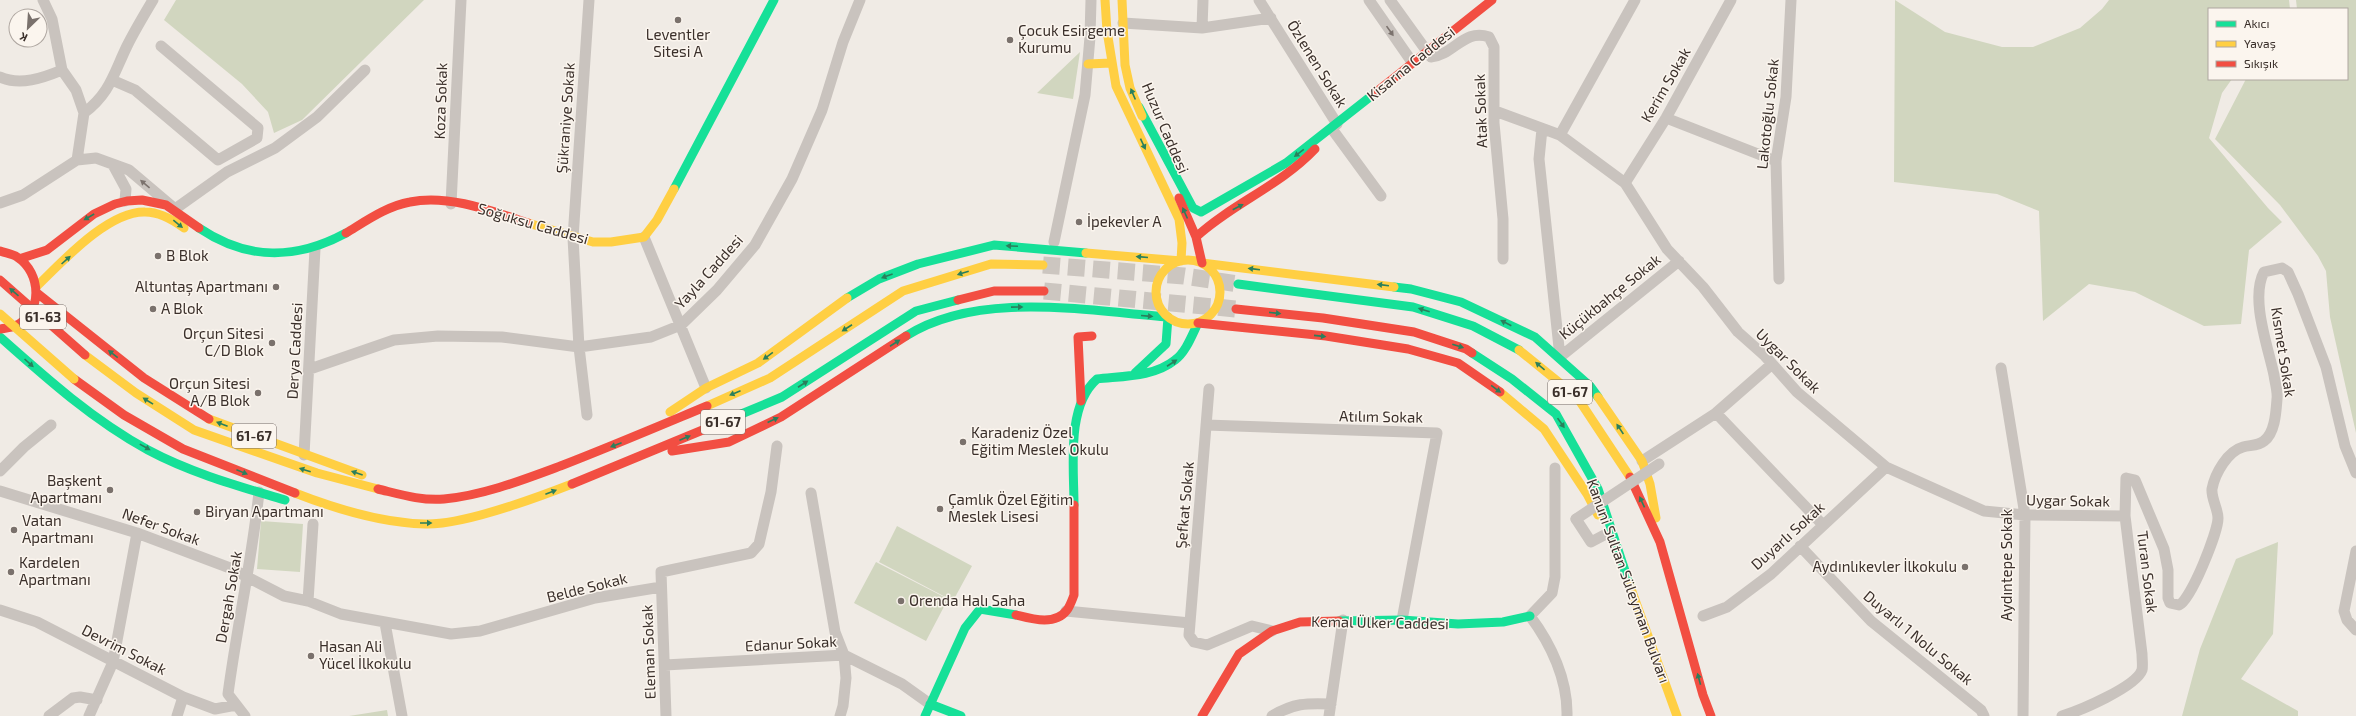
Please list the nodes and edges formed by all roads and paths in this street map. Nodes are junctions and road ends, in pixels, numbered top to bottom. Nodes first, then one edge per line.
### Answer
1 (43, 0) edge
2 (153, 0) edge
3 (461, 0) edge
4 (589, 0) edge
5 (774, 0) edge
6 (860, 0) edge
7 (1091, 0) edge
8 (1105, 0) edge
9 (1122, 0) edge
10 (1203, 0) edge
11 (1259, 0) edge
12 (1369, 0) edge
13 (1390, 0) edge
14 (1492, 0) edge
15 (1635, 0) edge
16 (1731, 0) edge
17 (1792, 0) edge
18 (1272, 18) junction
19 (1123, 23) junction
20 (1202, 28) junction
21 (161, 46) dead end
22 (1425, 51) junction
23 (1412, 62) junction
24 (1111, 63) junction
25 (1088, 64) junction
26 (62, 70) junction
27 (365, 70) dead end
28 (0, 77) edge
29 (112, 80) junction
30 (1138, 107) junction
31 (1495, 111) junction
32 (84, 113) junction
33 (1666, 118) junction
34 (1333, 128) junction
35 (1542, 129) junction
36 (1560, 135) junction
37 (78, 160) junction
38 (1776, 161) junction
39 (113, 165) junction
40 (1625, 183) junction
41 (1381, 196) dead end
42 (125, 201) junction
43 (0, 203) edge
44 (451, 204) junction
45 (175, 209) junction
46 (644, 237) junction
47 (1196, 237) junction
48 (573, 238) junction
49 (1054, 242) dead end
50 (315, 248) junction
51 (0, 251) edge
52 (273, 254) junction
53 (22, 258) junction
54 (1503, 259) dead end
55 (1181, 261) junction
56 (1678, 261) junction
57 (1202, 263) junction
58 (1043, 265) tunnel mouth
59 (1779, 278) dead end
60 (0, 280) edge
61 (1238, 284) tunnel mouth
62 (37, 289) junction
63 (1044, 291) tunnel mouth
64 (1236, 309) tunnel mouth
65 (0, 314) edge
66 (1168, 318) junction
67 (1198, 323) junction
68 (681, 325) junction
69 (0, 329) edge
70 (1092, 336) dead end
71 (0, 337) edge
72 (579, 347) junction
73 (85, 355) joint
74 (1560, 357) junction
75 (1772, 364) junction
76 (2001, 368) dead end
77 (310, 369) junction
78 (1135, 373) junction
79 (74, 379) joint
80 (706, 388) junction
81 (1209, 389) dead end
82 (1081, 402) junction
83 (1716, 413) junction
84 (588, 415) dead end
85 (52, 425) dead end
86 (1206, 425) junction
87 (630, 439) junction
88 (777, 446) dead end
89 (1654, 453) junction
90 (304, 454) junction
91 (642, 456) junction
92 (1642, 461) junction
93 (1886, 467) junction
94 (1555, 468) dead end
95 (0, 471) edge
96 (2356, 473) edge
97 (2126, 478) joint
98 (506, 484) junction
99 (412, 487) dead end
100 (453, 488) dead end
101 (0, 491) edge
102 (259, 492) junction
103 (812, 492) dead end
104 (2025, 515) junction
105 (2125, 516) junction
106 (387, 521) junction
107 (313, 524) dead end
108 (1823, 525) junction
109 (137, 533) junction
110 (1608, 533) junction
111 (1660, 542) junction
112 (1800, 546) junction
113 (2356, 551) edge
114 (1620, 556) junction
115 (246, 576) junction
116 (661, 587) junction
117 (308, 601) junction
118 (0, 610) edge
119 (1066, 611) junction
120 (1530, 616) junction
121 (1703, 616) dead end
122 (1343, 620) junction
123 (1402, 620) junction
124 (385, 623) junction
125 (1190, 623) junction
126 (2356, 630) edge
127 (1272, 632) junction
128 (844, 655) junction
129 (113, 662) junction
130 (665, 664) junction
131 (183, 697) junction
132 (97, 700) junction
133 (930, 704) junction
134 (1331, 704) junction
135 (236, 705) junction
136 (49, 716) edge
137 (89, 716) edge
138 (178, 716) edge
139 (245, 716) edge
140 (402, 716) edge
141 (666, 716) edge
142 (840, 716) edge
143 (925, 716) edge
144 (961, 716) edge
145 (1202, 716) edge
146 (1272, 716) edge
147 (1329, 716) edge
148 (1566, 716) edge
149 (1677, 716) edge
150 (1711, 716) edge
151 (1984, 716) edge
152 (2023, 716) edge
153 (2062, 716) edge

1 - 26 street
2 - 29 street
3 - 44 street, Koza Sokak
4 - 48 street, Şükraniye Sokak
5 - 46 main road
6 - 68 street, Yayla Caddesi
7 - 25 street
8 - 24 main road, Huzur Caddesi
9 - 19 main road, Huzur Caddesi
10 - 20 street
11 - 18 street, Özlenen Sokak
12 -> 23 street
13 - 22 street
14 - 22 main road, Kisarna Caddesi
15 - 36 street
16 - 33 street, Kerim Sokak
17 - 38 street, Lakotoğlu Sokak
18 - 20 street
18 - 34 street, Özlenen Sokak
19 - 20 street
30 -> 19 main road, Huzur Caddesi
21 - 29 street
22 - 23 main road, Kisarna Caddesi
22 - 31 street, Atak Sokak
23 - 34 main road, Kisarna Caddesi
24 - 25 main road
24 -> 55 main road, Huzur Caddesi
25 - 49 street
26 - 28 street
26 - 32 street
27 - 45 street
29 - 32 street
34 -> 30 main road
47 -> 30 main road, Huzur Caddesi
31 - 35 street, Uygar Sokak
31 - 54 street, Atak Sokak
32 - 37 street
33 - 38 street
33 - 40 street, Kerim Sokak
34 - 41 street, Özlenen Sokak
47 -> 34 main road
35 - 36 street, Uygar Sokak
35 - 74 street
36 - 40 street, Uygar Sokak
37 - 39 street
37 - 43 street
38 - 59 street, Lakotoğlu Sokak
39 - 42 street
45 -> 39 street
40 - 56 street, Uygar Sokak
42 - 45 main road, Soğuksu Caddesi
42 -> 53 main road, Soğuksu Caddesi
44 - 48 main road, Soğuksu Caddesi
44 - 50 main road, Soğuksu Caddesi
45 - 52 main road, Soğuksu Caddesi
46 - 48 main road, Soğuksu Caddesi
46 - 68 street
47 - 57 main road, Huzur Caddesi
48 - 72 street, Şükraniye Sokak
50 - 52 main road, Soğuksu Caddesi
50 - 77 street, Derya Caddesi
51 - 53 main road
62 -> 52 main road
53 - 62 main road
55 - 57 main road, 61-67
55 - 66 main road
55 -> 80 main road, 61-67
56 - 74 street, Küçükbahçe Sokak
56 - 75 street, Uygar Sokak
57 - 67 main road
74 -> 57 main road, 61-67
58 -> 87 main road, 61-67
73 -> 60 main road, 61-63, bridge
111 -> 61 main road, 61-67
62 - 69 main road
90 -> 62 main road, 61-67
91 -> 63 main road, 61-67
64 -> 114 main road, Kanuni Sultan Süleyman Bulvarı / 61-67
65 - 79 main road, 61-63, bridge
66 - 67 main road, 61-67
66 - 78 main road
91 -> 66 main road, 61-67
78 -> 67 main road
67 -> 110 main road, 61-67
68 - 72 street, Yayla Caddesi
68 - 80 street
70 - 82 main road
71 -> 102 main road, 61-67
72 - 77 street, Yayla Caddesi
72 - 84 street, Şükraniye Sokak
98 -> 73 main road, 61-67
92 -> 74 main road, 61-67
75 - 83 street
75 - 93 street, Uygar Sokak
76 - 104 street, Aydıntepe Sokak
77 - 90 street, Derya Caddesi
78 - 82 main road
79 -> 106 main road, 61-67
80 - 87 main road, 61-67
81 - 86 street, Şefkat Sokak
82 - 119 main road
83 - 89 street
83 - 108 street
85 - 95 street
86 - 123 street, Atılım Sokak
86 - 125 street, Şefkat Sokak
87 -> 98 main road, 61-67
88 - 116 street
89 - 92 street
89 - 110 street, bridge
99 -> 90 main road, 61-67
106 -> 91 main road, 61-67
92 - 111 main road, 61-67
93 - 104 street, Uygar Sokak
93 - 108 street, Duyarlı Sokak
94 - 120 street
96 - 97 street, Kısmet Sokak
97 - 105 street, Turan Sokak
98 - 100 main road, 61-67
101 - 109 street, Nefer Sokak
102 - 106 main road, 61-67
102 - 115 street, Dergah Sokak
103 - 128 street
104 - 105 street, Uygar Sokak
104 - 152 street, Aydıntepe Sokak
105 - 153 street, Turan Sokak
107 - 117 street
108 - 112 street, Duyarlı Sokak
109 - 115 street, Nefer Sokak
109 - 129 street
110 - 114 main road, 61-67
150 -> 111 main road, 61-67
112 - 121 street, Duyarlı Sokak
112 - 151 street, Duyarlı 1 Nolu Sokak
113 - 126 street
114 - 149 main road, Kanuni Sultan Süleyman Bulvarı / 61-67
115 - 117 street, Nefer Sokak
115 - 135 street, Dergah Sokak
116 - 124 street, Belde Sokak
116 - 130 street, Eleman Sokak
117 - 124 street, Belde Sokak
118 - 129 street, Devrim Sokak
119 - 125 street
119 - 133 main road
120 - 123 main road, Kemal Ülker Caddesi
120 - 148 street
122 - 123 main road, Kemal Ülker Caddesi
122 - 127 main road, Kemal Ülker Caddesi
122 - 134 street
124 - 140 street
125 - 127 street, Şefkat Sokak
127 - 145 main road, Kemal Ülker Caddesi
128 - 130 street, Edanur Sokak
128 - 133 street, Edanur Sokak
128 - 142 street
129 - 131 street, Devrim Sokak
129 - 132 street
130 - 141 street, Eleman Sokak
131 - 135 street, Devrim Sokak
131 - 138 street
132 - 136 street
132 - 137 street
133 - 143 main road
133 - 144 main road
134 - 146 street
134 - 147 street
135 - 139 street, Dergah Sokak

